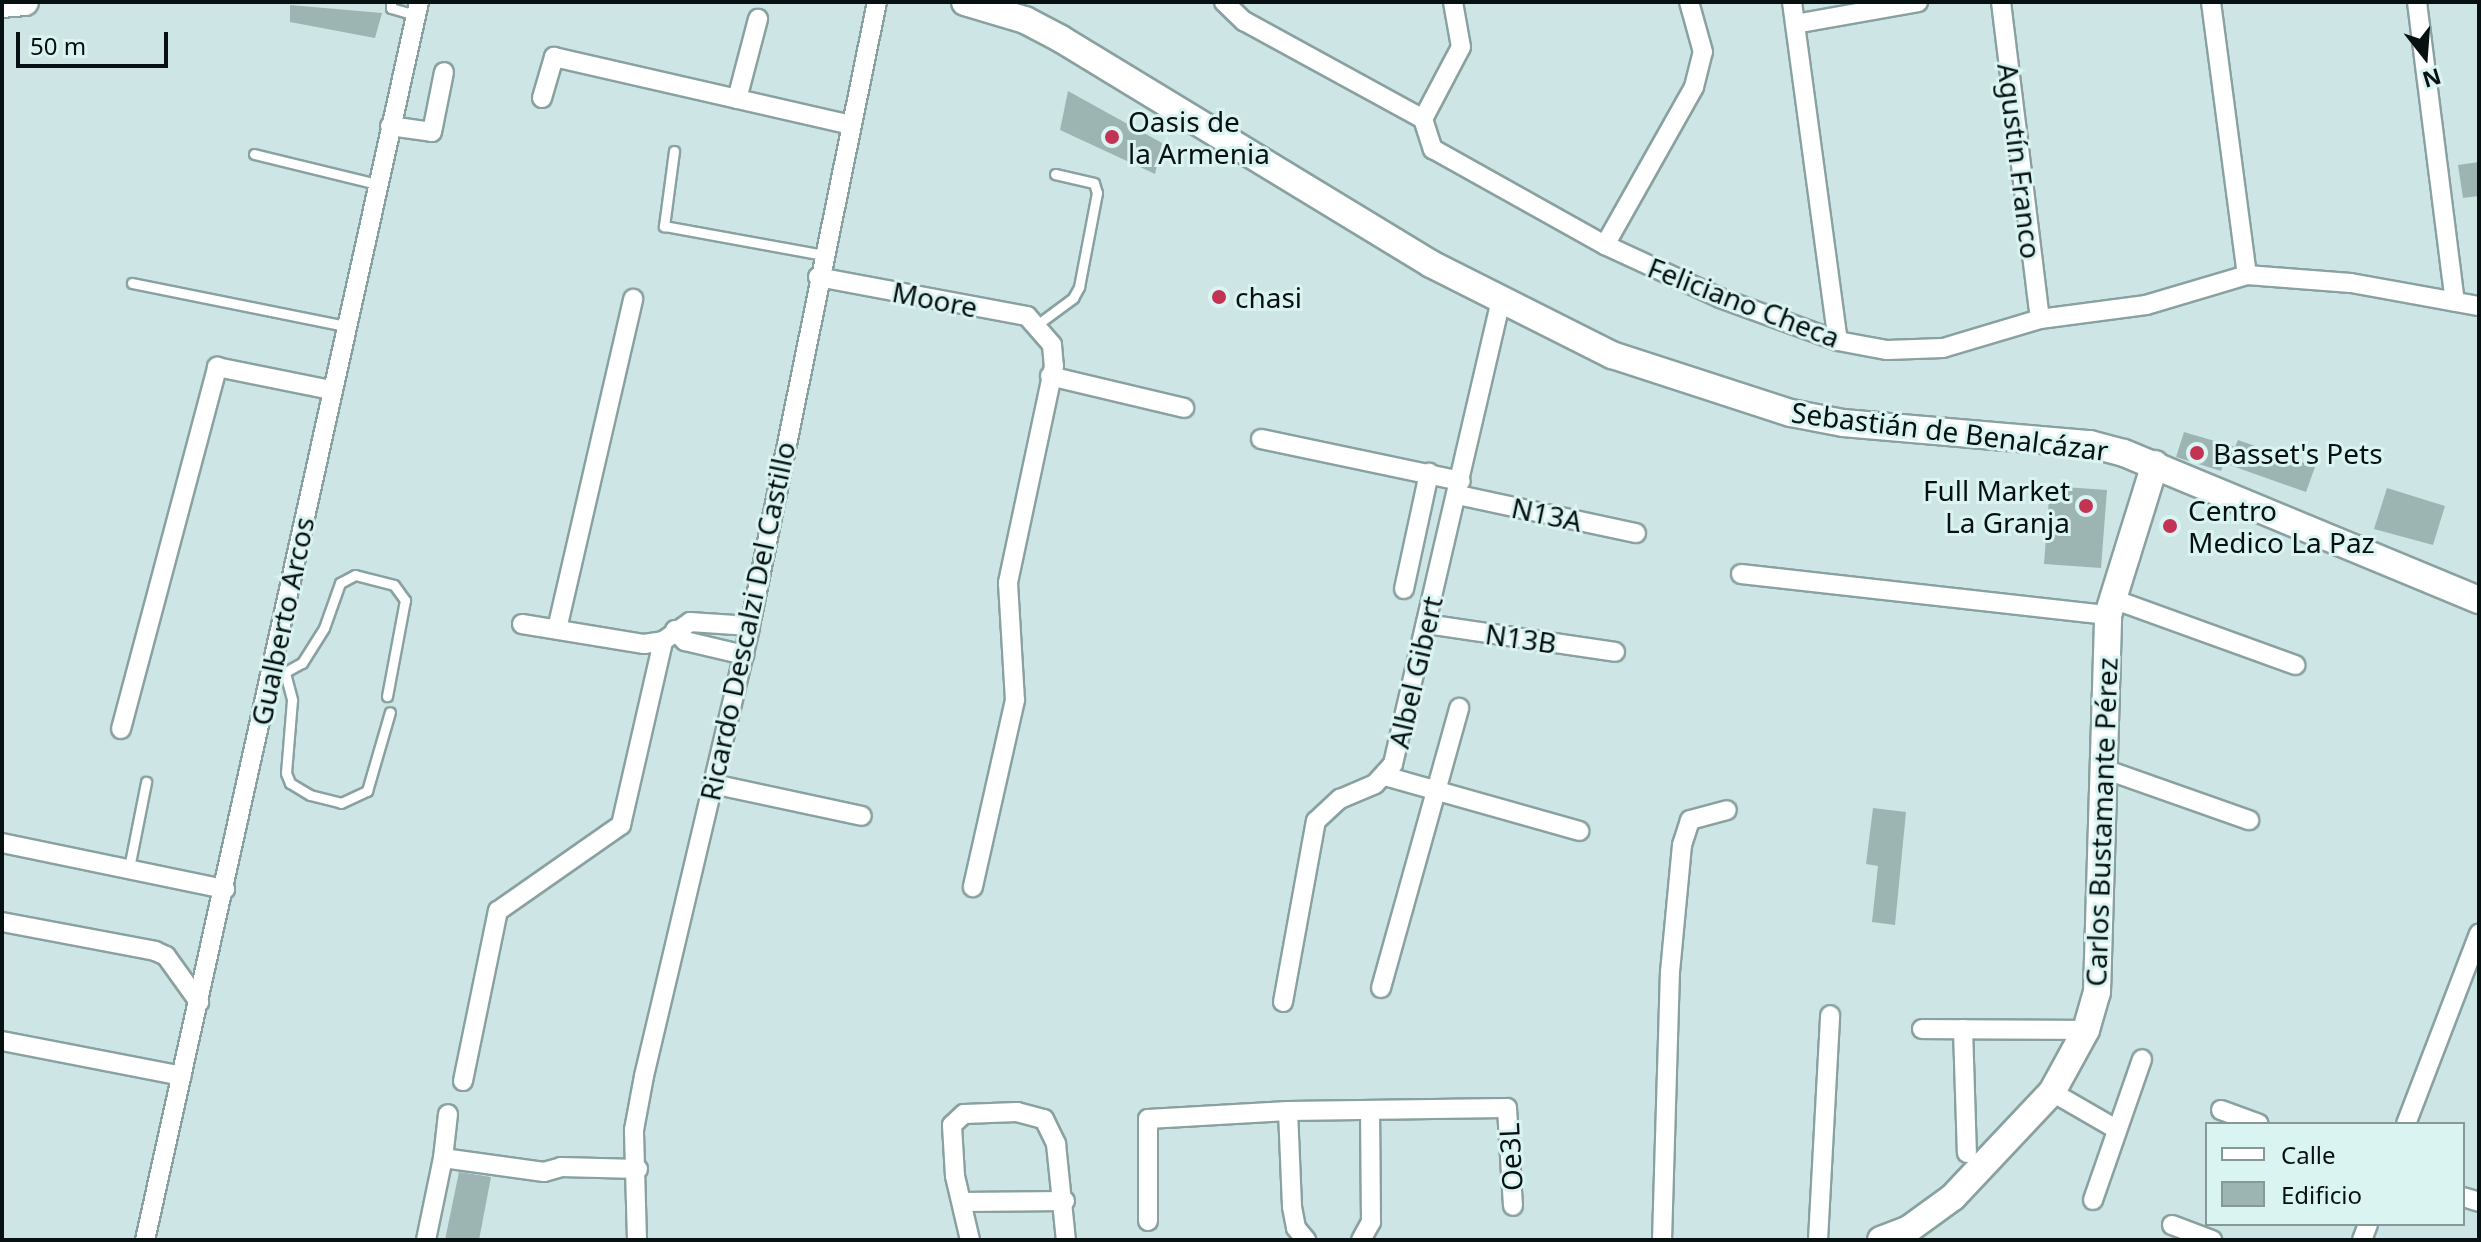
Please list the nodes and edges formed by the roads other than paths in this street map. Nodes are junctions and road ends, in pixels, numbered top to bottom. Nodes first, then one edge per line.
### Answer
1 (25, 2) edge
2 (391, 2) edge
3 (877, 2) edge
4 (965, 2) edge
5 (1224, 2) edge
6 (1453, 2) edge
7 (1689, 2) edge
8 (1792, 2) edge
9 (1918, 2) edge
10 (2001, 2) edge
11 (2211, 2) edge
12 (2417, 2) edge
13 (2, 4) edge
14 (417, 8) edge
15 (758, 19) dead end
16 (1795, 24) junction
17 (444, 72) dead end
18 (542, 98) dead end
19 (737, 99) junction
20 (1423, 119) junction
21 (851, 125) junction
22 (390, 126) junction
23 (674, 151) dead end
24 (254, 154) dead end
25 (1055, 174) dead end
26 (377, 184) junction
27 (1605, 245) junction
28 (823, 255) junction
29 (2247, 275) junction
30 (818, 277) junction
31 (132, 283) dead end
32 (633, 299) dead end
33 (2455, 302) junction
34 (1500, 303) junction
35 (2479, 306) edge
36 (2040, 319) junction
37 (345, 326) junction
38 (1042, 329) junction
39 (1838, 341) junction
40 (1050, 376) junction
41 (331, 390) junction
42 (1184, 408) dead end
43 (1261, 439) dead end
44 (2155, 464) junction
45 (1429, 473) junction
46 (1459, 488) junction
47 (1636, 533) dead end
48 (1741, 574) dead end
49 (1404, 589) dead end
50 (2479, 600) edge
51 (2111, 607) junction
52 (522, 624) dead end
53 (1426, 624) junction
54 (750, 626) junction
55 (557, 629) junction
56 (669, 636) junction
57 (1615, 652) dead end
58 (744, 655) junction
59 (2295, 665) dead end
60 (277, 677) junction
61 (387, 696) dead end
62 (1459, 708) dead end
63 (390, 712) dead end
64 (121, 729) dead end
65 (2104, 769) junction
66 (1385, 776) junction
67 (146, 782) dead end
68 (713, 784) junction
69 (1435, 790) junction
70 (1727, 810) dead end
71 (862, 816) dead end
72 (2249, 820) dead end
73 (1579, 831) dead end
74 (2, 843) edge
75 (129, 868) junction
76 (973, 887) dead end
77 (225, 889) junction
78 (2, 922) edge
79 (2479, 934) edge
80 (1381, 988) dead end
81 (199, 1002) junction
82 (1283, 1002) dead end
83 (1830, 1015) dead end
84 (1922, 1029) dead end
85 (1963, 1029) junction
86 (2086, 1030) junction
87 (2, 1041) edge
88 (2142, 1059) dead end
89 (182, 1076) junction
90 (463, 1081) dead end
91 (2052, 1092) junction
92 (1370, 1110) junction
93 (2221, 1110) dead end
94 (1288, 1111) junction
95 (448, 1114) dead end
96 (2254, 1122) edge
97 (2407, 1122) edge
98 (2116, 1129) junction
99 (1967, 1153) dead end
100 (443, 1158) junction
101 (638, 1169) junction
102 (2093, 1200) dead end
103 (1065, 1201) junction
104 (962, 1202) junction
105 (1513, 1206) dead end
106 (1148, 1221) dead end
107 (2172, 1225) dead end
108 (145, 1240) edge
109 (426, 1240) edge
110 (637, 1240) edge
111 (970, 1240) edge
112 (1066, 1240) edge
113 (1306, 1240) edge
114 (1361, 1240) edge
115 (1662, 1240) edge
116 (1818, 1240) edge
117 (1881, 1240) edge
118 (2212, 1240) edge

1 - 13 main road
2 - 14 lane
3 - 21 street, Ricardo Descalzi Del Castillo
4 - 34 main road, Sebastián de Benalcázar
5 - 20 street
6 - 20 street
7 - 27 street
8 - 16 street
9 - 16 street
10 - 36 street, Agustín Franco
11 - 29 street
12 - 33 street
14 - 22 street, Gualberto Arcos
15 - 19 street
16 - 39 street
17 - 22 street
18 - 19 street
19 - 21 street
20 - 27 street, Feliciano Checa
21 - 28 street, Ricardo Descalzi Del Castillo
22 - 26 street, Gualberto Arcos
23 - 28 lane
24 - 26 lane
25 - 38 lane
26 - 37 street, Gualberto Arcos
27 - 39 street, Feliciano Checa
28 - 30 street, Ricardo Descalzi Del Castillo
29 - 33 street, Feliciano Checa
29 - 36 street, Feliciano Checa
30 - 38 street, Moore
30 - 54 street, Ricardo Descalzi Del Castillo
31 - 37 lane
32 - 55 street
33 - 35 street, Feliciano Checa
34 - 44 main road, Sebastián de Benalcázar
34 - 46 street, Albel Gibert
36 - 39 street, Feliciano Checa
37 - 41 street, Gualberto Arcos
38 - 40 street
40 - 42 street
40 - 76 street
41 - 60 street, Gualberto Arcos
41 - 64 street
43 - 45 street, N13A
44 - 50 main road, Sebastián de Benalcázar
44 - 51 main road, Carlos Bustamante Pérez
45 - 46 street, N13A
45 - 49 street
46 - 47 street, N13A
46 - 53 street, Albel Gibert
48 - 51 street
51 - 59 street
51 - 65 main road, Carlos Bustamante Pérez
52 - 55 street
53 - 57 street, N13B
53 - 66 street, Albel Gibert
54 - 56 street
54 - 58 street, Ricardo Descalzi Del Castillo
55 - 56 street
56 - 58 street
56 - 90 street
58 - 68 street, Ricardo Descalzi Del Castillo
60 - 61 lane
60 - 63 lane
60 - 77 street, Gualberto Arcos
62 - 69 street
65 - 72 street
65 - 86 main road, Carlos Bustamante Pérez
66 - 69 street
66 - 82 street, Albel Gibert
67 - 75 lane
68 - 71 street
68 - 101 street, Ricardo Descalzi Del Castillo
69 - 73 street
69 - 80 street
70 - 115 street
74 - 75 street
75 - 77 street
77 - 81 street, Gualberto Arcos
78 - 81 street
79 - 97 street
81 - 89 street, Gualberto Arcos
83 - 116 street
84 - 85 street
85 - 86 street
85 - 99 street
86 - 91 main road, Carlos Bustamante Pérez
87 - 89 street
88 - 98 street
89 - 108 street, Gualberto Arcos
91 - 98 street
91 - 117 main road, Carlos Bustamante Pérez
92 - 94 street
92 - 105 street, Oe3L
92 - 114 street
93 - 96 street
94 - 106 street
94 - 113 street
95 - 100 street
98 - 102 street
100 - 101 street
100 - 109 street
101 - 110 street, Ricardo Descalzi Del Castillo
103 - 104 street
103 - 104 street
103 - 112 street
104 - 111 street
107 - 118 street

